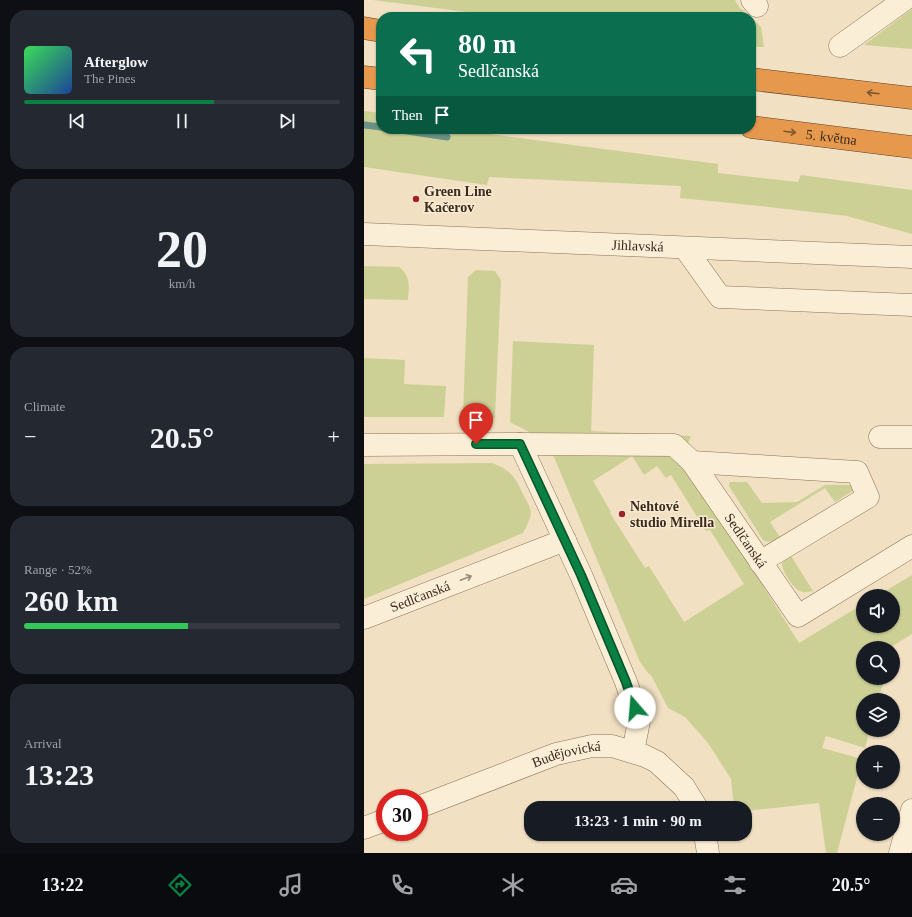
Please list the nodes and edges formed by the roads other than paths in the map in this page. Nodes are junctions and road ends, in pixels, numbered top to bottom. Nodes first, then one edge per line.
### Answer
1 (904, 0) edge
2 (364, 28) edge
3 (376, 30) edge
4 (840, 46) dead end
5 (364, 77) edge
6 (376, 79) edge
7 (756, 79) edge
8 (912, 98) edge
9 (756, 128) edge
10 (912, 147) edge
11 (364, 234) edge
12 (685, 248) junction
13 (912, 257) edge
14 (912, 305) edge
15 (880, 437) dead end
16 (912, 437) edge
17 (364, 444) edge
18 (520, 444) junction
19 (692, 462) junction
20 (565, 540) junction
21 (912, 546) edge
22 (760, 562) junction
23 (364, 618) edge
24 (633, 752) junction
25 (693, 801) edge
26 (428, 804) edge
27 (912, 810) edge
28 (376, 823) edge
29 (364, 828) edge
30 (706, 841) edge
31 (708, 853) edge
32 (900, 853) edge

1 - 4 street
2 - 3 highway
5 - 6 highway
8 -> 7 highway
9 -> 10 highway, 5. května
11 - 12 street, Jihlavská
12 - 13 street, Jihlavská
12 - 14 street
15 - 16 street
17 - 18 street, Sedlčanská
18 - 19 street, Sedlčanská
18 - 20 street
19 - 22 street, Sedlčanská
19 - 22 street
23 -> 20 street, Sedlčanská
20 - 24 street
21 - 22 street, Sedlčanská
24 - 25 street, Budějovická
24 - 26 street, Budějovická
27 - 32 street
28 - 29 street
30 - 31 street

